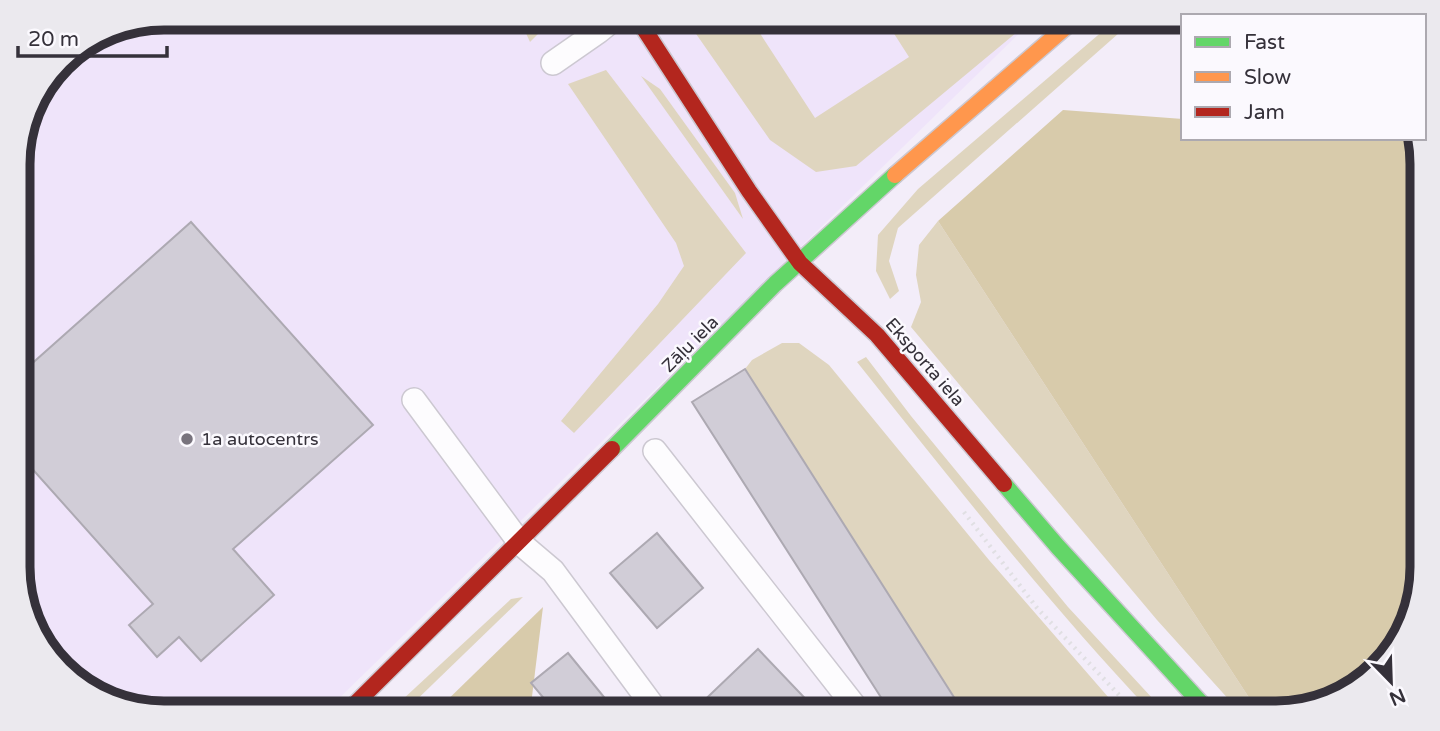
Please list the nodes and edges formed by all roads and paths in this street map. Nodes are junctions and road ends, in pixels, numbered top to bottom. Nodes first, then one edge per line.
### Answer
1 (601, 30) edge
2 (645, 30) edge
3 (1062, 30) edge
4 (554, 63) dead end
5 (800, 263) junction
6 (415, 400) dead end
7 (655, 451) dead end
8 (963, 511) dead end
9 (520, 543) junction
10 (358, 701) edge
11 (649, 701) edge
12 (851, 701) edge
13 (1125, 701) edge
14 (1199, 701) edge

1 - 4 lane
2 - 5 street, Eksporta iela
3 - 5 street, Zāļu iela
5 - 9 street, Zāļu iela
5 - 14 street, Eksporta iela
6 - 9 lane
7 - 12 lane
8 - 13 path
9 - 10 street, Zāļu iela
9 - 11 lane

